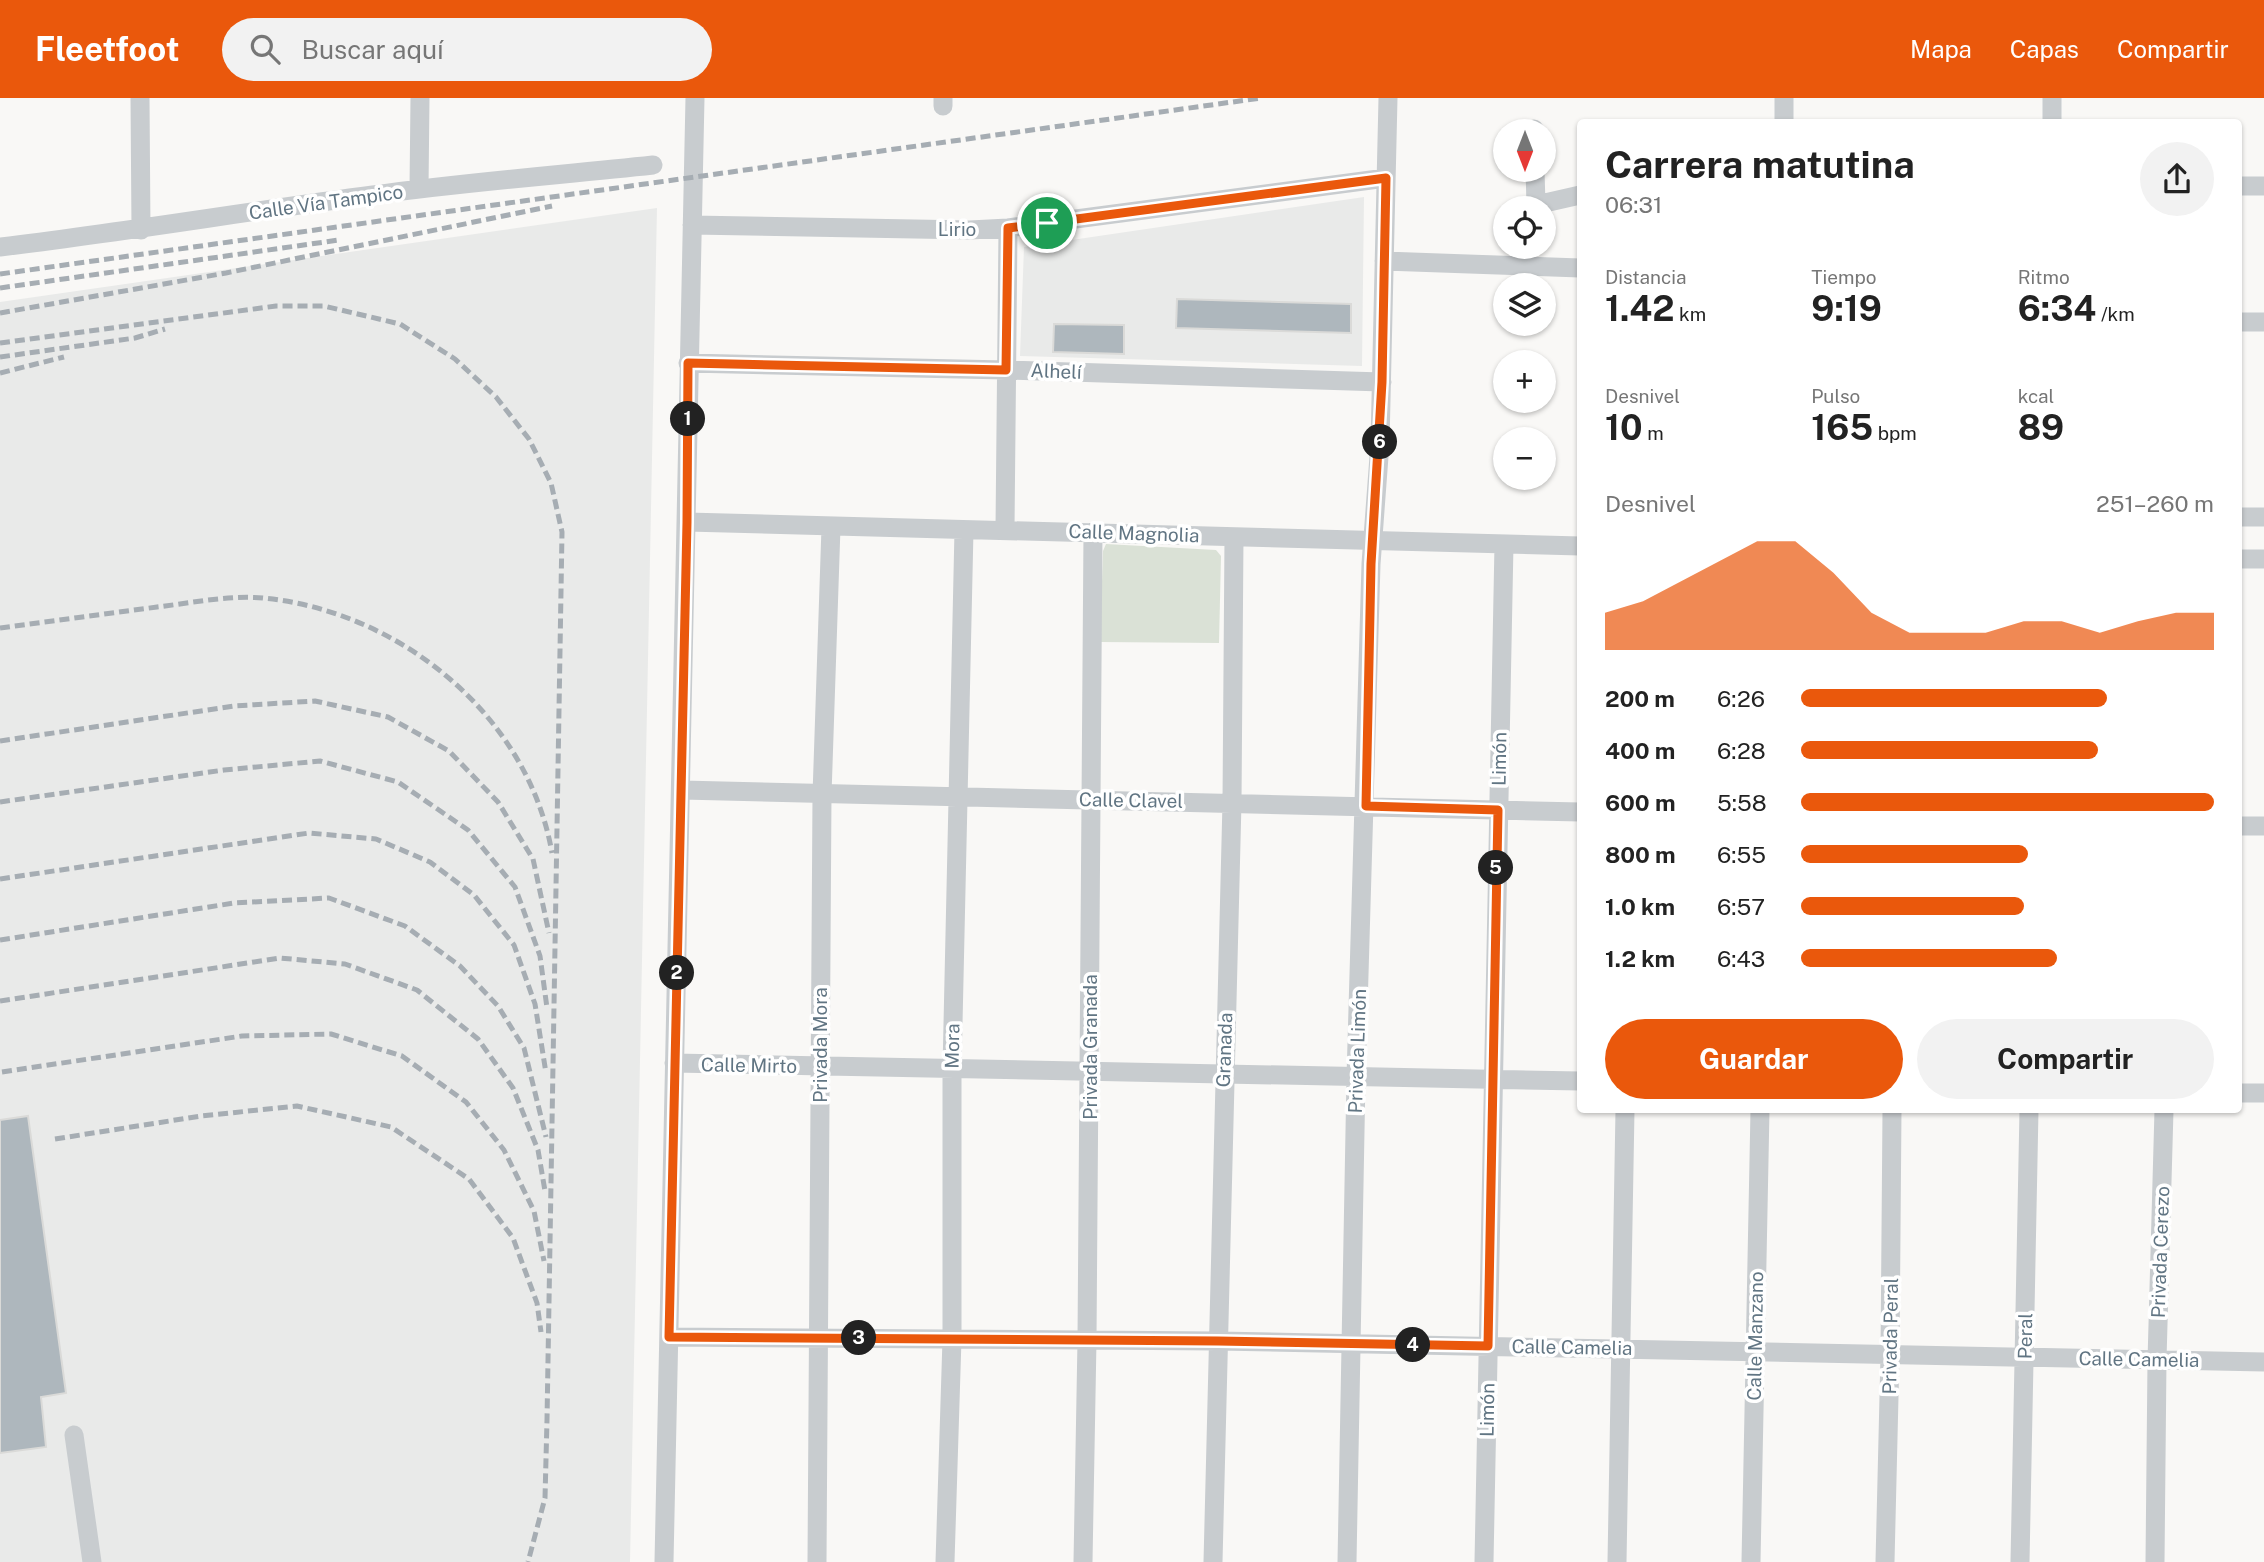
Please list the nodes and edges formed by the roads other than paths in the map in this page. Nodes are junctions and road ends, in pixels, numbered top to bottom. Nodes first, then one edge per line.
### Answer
1 (139, 98) edge
2 (420, 98) edge
3 (695, 98) edge
4 (1388, 98) edge
5 (1784, 98) edge
6 (2052, 98) edge
7 (1784, 119) edge
8 (2052, 119) edge
9 (653, 165) dead end
10 (1386, 178) junction
11 (2242, 186) edge
12 (2264, 186) edge
13 (419, 190) junction
14 (1577, 196) edge
15 (1556, 201) edge
16 (692, 225) junction
17 (1008, 228) junction
18 (141, 230) junction
19 (0, 247) edge
20 (1493, 257) edge
21 (1546, 259) edge
22 (1384, 261) junction
23 (1577, 267) edge
24 (2242, 322) edge
25 (2264, 323) edge
26 (688, 363) junction
27 (1006, 370) junction
28 (1382, 382) junction
29 (2242, 517) edge
30 (2264, 517) edge
31 (687, 522) junction
32 (831, 527) junction
33 (1005, 529) junction
34 (964, 530) junction
35 (1093, 532) junction
36 (1234, 537) junction
37 (1373, 540) junction
38 (1504, 544) junction
39 (1577, 546) edge
40 (2242, 559) edge
41 (2264, 559) edge
42 (682, 790) junction
43 (822, 794) junction
44 (956, 797) junction
45 (1091, 800) junction
46 (1232, 802) junction
47 (1366, 806) junction
48 (1498, 810) junction
49 (1577, 812) edge
50 (2242, 826) edge
51 (2264, 826) edge
52 (674, 1063) junction
53 (820, 1067) junction
54 (951, 1069) junction
55 (1089, 1073) junction
56 (1223, 1075) junction
57 (1356, 1077) junction
58 (1492, 1080) junction
59 (1577, 1081) edge
60 (2242, 1093) edge
61 (2264, 1093) edge
62 (1625, 1113) edge
63 (1759, 1113) edge
64 (1892, 1113) edge
65 (2029, 1113) edge
66 (2164, 1113) edge
67 (669, 1337) junction
68 (818, 1337) junction
69 (951, 1339) junction
70 (1087, 1340) junction
71 (1218, 1341) junction
72 (1350, 1344) junction
73 (1488, 1346) junction
74 (1621, 1348) junction
75 (1755, 1351) junction
76 (1890, 1355) junction
77 (2025, 1356) junction
78 (2157, 1360) junction
79 (2264, 1362) edge
80 (75, 1435) dead end
81 (92, 1562) edge
82 (664, 1562) edge
83 (817, 1562) edge
84 (945, 1562) edge
85 (1083, 1562) edge
86 (1213, 1562) edge
87 (1347, 1562) edge
88 (1484, 1562) edge
89 (1617, 1562) edge
90 (1751, 1562) edge
91 (1885, 1562) edge
92 (2020, 1562) edge
93 (2155, 1562) edge

1 - 18 street
2 - 13 street
3 - 16 street
4 - 10 street, Privada Limón
5 - 7 street
6 - 8 street
9 - 13 street, Calle Vía Tampico
10 - 17 street, Lirio
10 - 22 street, Privada Limón
11 - 12 street
13 - 18 street, Calle Vía Tampico
14 - 15 street
16 - 17 street, Lirio
16 - 26 street
17 - 27 street
18 - 19 street, Calle Vía Tampico
20 - 22 street
21 - 23 street
22 - 28 street, Privada Limón
24 - 25 street
26 - 27 street, Alhelí
26 - 31 street
27 - 28 street, Alhelí
27 - 33 street
28 - 37 street, Privada Limón
29 - 30 street
31 - 32 street, Calle Magnolia
31 - 42 street
32 - 34 street, Calle Magnolia
32 - 43 street, Privada Mora
33 - 34 street, Calle Magnolia
33 - 35 street, Calle Magnolia
34 - 44 street, Mora
35 - 36 street, Calle Magnolia
35 - 45 street, Privada Granada
36 - 37 street, Calle Magnolia
36 - 46 street, Granada
37 - 38 street, Calle Magnolia
37 - 47 street, Privada Limón
38 - 39 street, Calle Magnolia
38 - 48 street, Limón
40 - 41 street
42 - 43 street, Calle Clavel
42 - 52 street
43 - 44 street, Calle Clavel
43 - 53 street, Privada Mora
44 - 45 street, Calle Clavel
44 - 54 street, Mora
45 - 46 street, Calle Clavel
45 - 55 street, Privada Granada
46 - 47 street, Calle Clavel
46 - 56 street, Granada
47 - 48 street, Calle Clavel
47 - 57 street, Privada Limón
48 - 49 street, Calle Clavel
48 - 58 street, Limón
50 - 51 street
52 - 53 street, Calle Mirto
52 - 67 street
53 - 54 street, Calle Mirto
53 - 68 street, Privada Mora
54 - 55 street, Calle Mirto
54 - 69 street, Mora
55 - 56 street, Calle Mirto
55 - 70 street, Privada Granada
56 - 57 street, Calle Mirto
56 - 71 street, Granada
57 - 58 street, Calle Mirto
57 - 72 street, Privada Limón
58 - 59 street, Calle Mirto
58 - 73 street, Limón
60 - 61 street
62 - 74 street
63 - 75 street, Calle Manzano
64 - 76 street, Privada Peral
65 - 77 street, Peral
66 - 78 street, Privada Cerezo
67 - 68 street, Calle Camelia
67 - 82 street
68 - 69 street, Calle Camelia
68 - 83 street, Privada Mora
69 - 70 street, Calle Camelia
69 - 84 street, Mora
70 - 71 street, Calle Camelia
70 - 85 street, Privada Granada
71 - 72 street, Calle Camelia
71 - 86 street, Granada
72 - 73 street, Calle Camelia
72 - 87 street, Privada Limón
73 - 74 street, Calle Camelia
73 - 88 street, Limón
74 - 75 street, Calle Camelia
74 - 89 street
75 - 76 street, Calle Camelia
75 - 90 street, Calle Manzano
76 - 77 street, Calle Camelia
76 - 91 street, Privada Peral
77 - 78 street, Calle Camelia
77 - 92 street, Peral
78 - 79 street, Calle Camelia
78 - 93 street, Privada Cerezo
80 - 81 street

